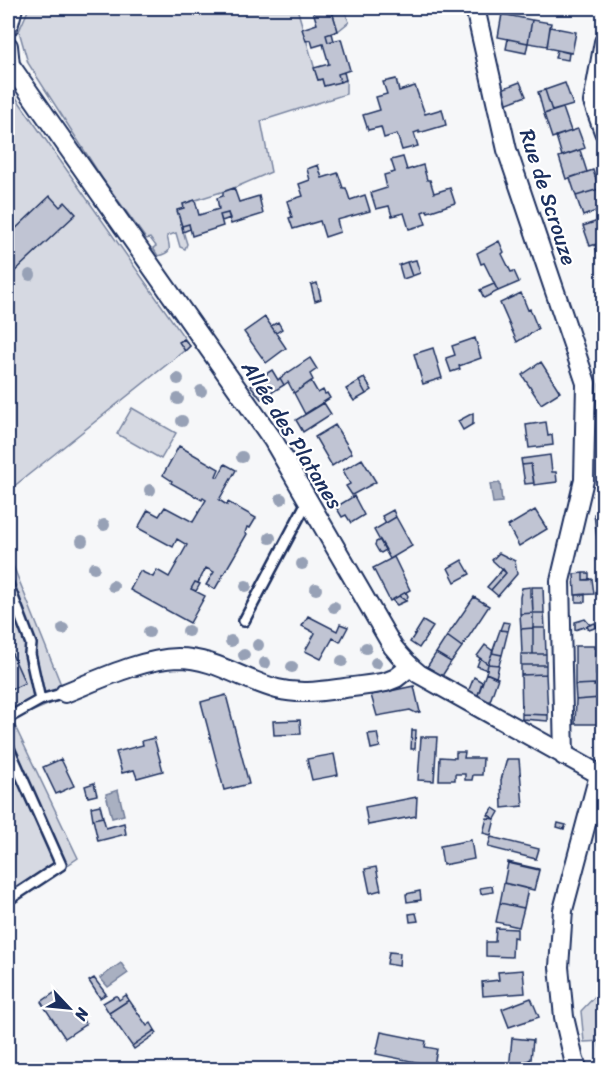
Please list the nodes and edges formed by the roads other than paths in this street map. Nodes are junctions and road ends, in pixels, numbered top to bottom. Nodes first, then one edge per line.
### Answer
1 (13, 8) edge
2 (475, 8) edge
3 (8, 27) edge
4 (603, 42) edge
5 (8, 46) edge
6 (598, 103) edge
7 (603, 132) edge
8 (308, 500) junction
9 (8, 584) edge
10 (244, 621) dead end
11 (410, 667) junction
12 (64, 693) joint
13 (40, 700) junction
14 (8, 718) edge
15 (8, 746) edge
16 (564, 756) junction
17 (601, 776) edge
18 (8, 900) edge
19 (578, 1070) edge

1 - 3 street
2 - 16 street, Rue de Scrouze
4 - 6 street
5 - 8 street, Allée des Platanes
6 - 7 street
8 - 10 lane
8 - 11 street, Allée des Platanes
9 - 13 lane
11 - 12 street
11 - 16 street, Allée des Platanes
12 - 13 lane
13 - 14 lane
15 - 18 lane
16 - 17 street, Allée des Platanes
17 - 19 street

